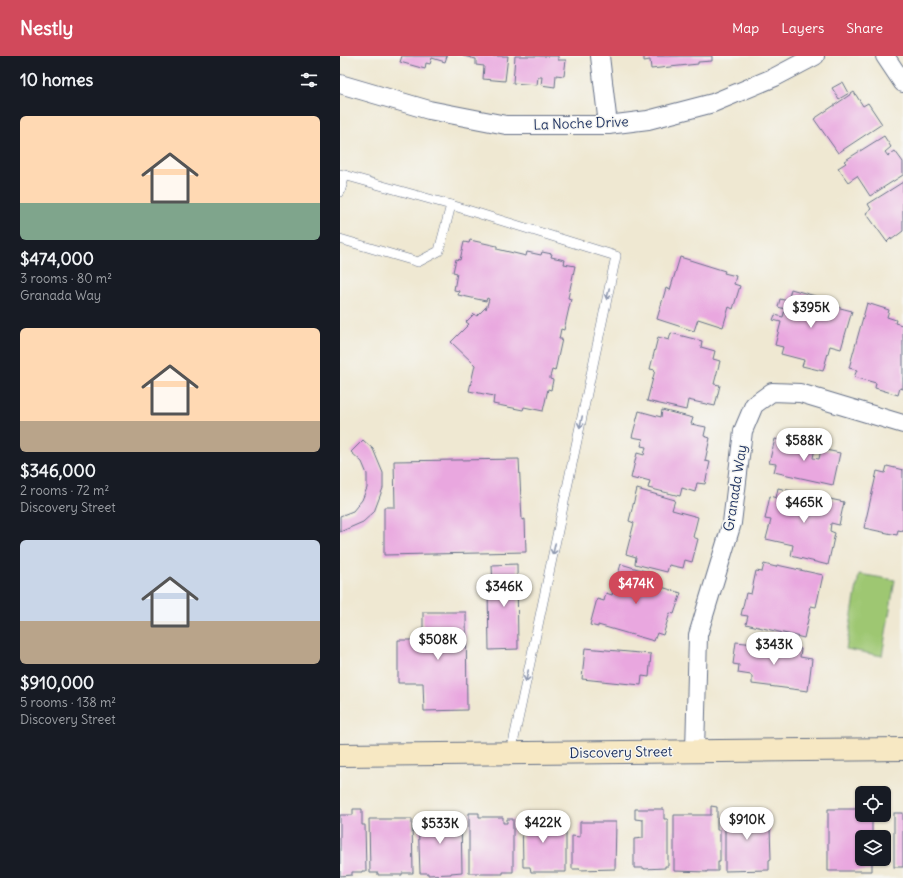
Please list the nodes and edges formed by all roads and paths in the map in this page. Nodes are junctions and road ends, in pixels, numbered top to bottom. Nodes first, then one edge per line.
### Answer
1 (600, 56) edge
2 (815, 56) edge
3 (885, 56) edge
4 (903, 83) edge
5 (340, 84) edge
6 (608, 125) junction
7 (343, 174) edge
8 (340, 192) edge
9 (451, 205) junction
10 (340, 239) edge
11 (903, 424) edge
12 (903, 749) edge
13 (695, 751) junction
14 (511, 753) junction
15 (340, 755) edge

1 - 6 street
2 - 6 street, La Noche Drive
3 - 4 street
5 - 6 street, La Noche Drive
7 - 8 lane
7 - 9 lane
9 - 10 lane
9 -> 14 lane
11 - 13 street, Granada Way
12 - 13 main road, Discovery Street
13 - 14 main road, Discovery Street
14 - 15 main road, Discovery Street

